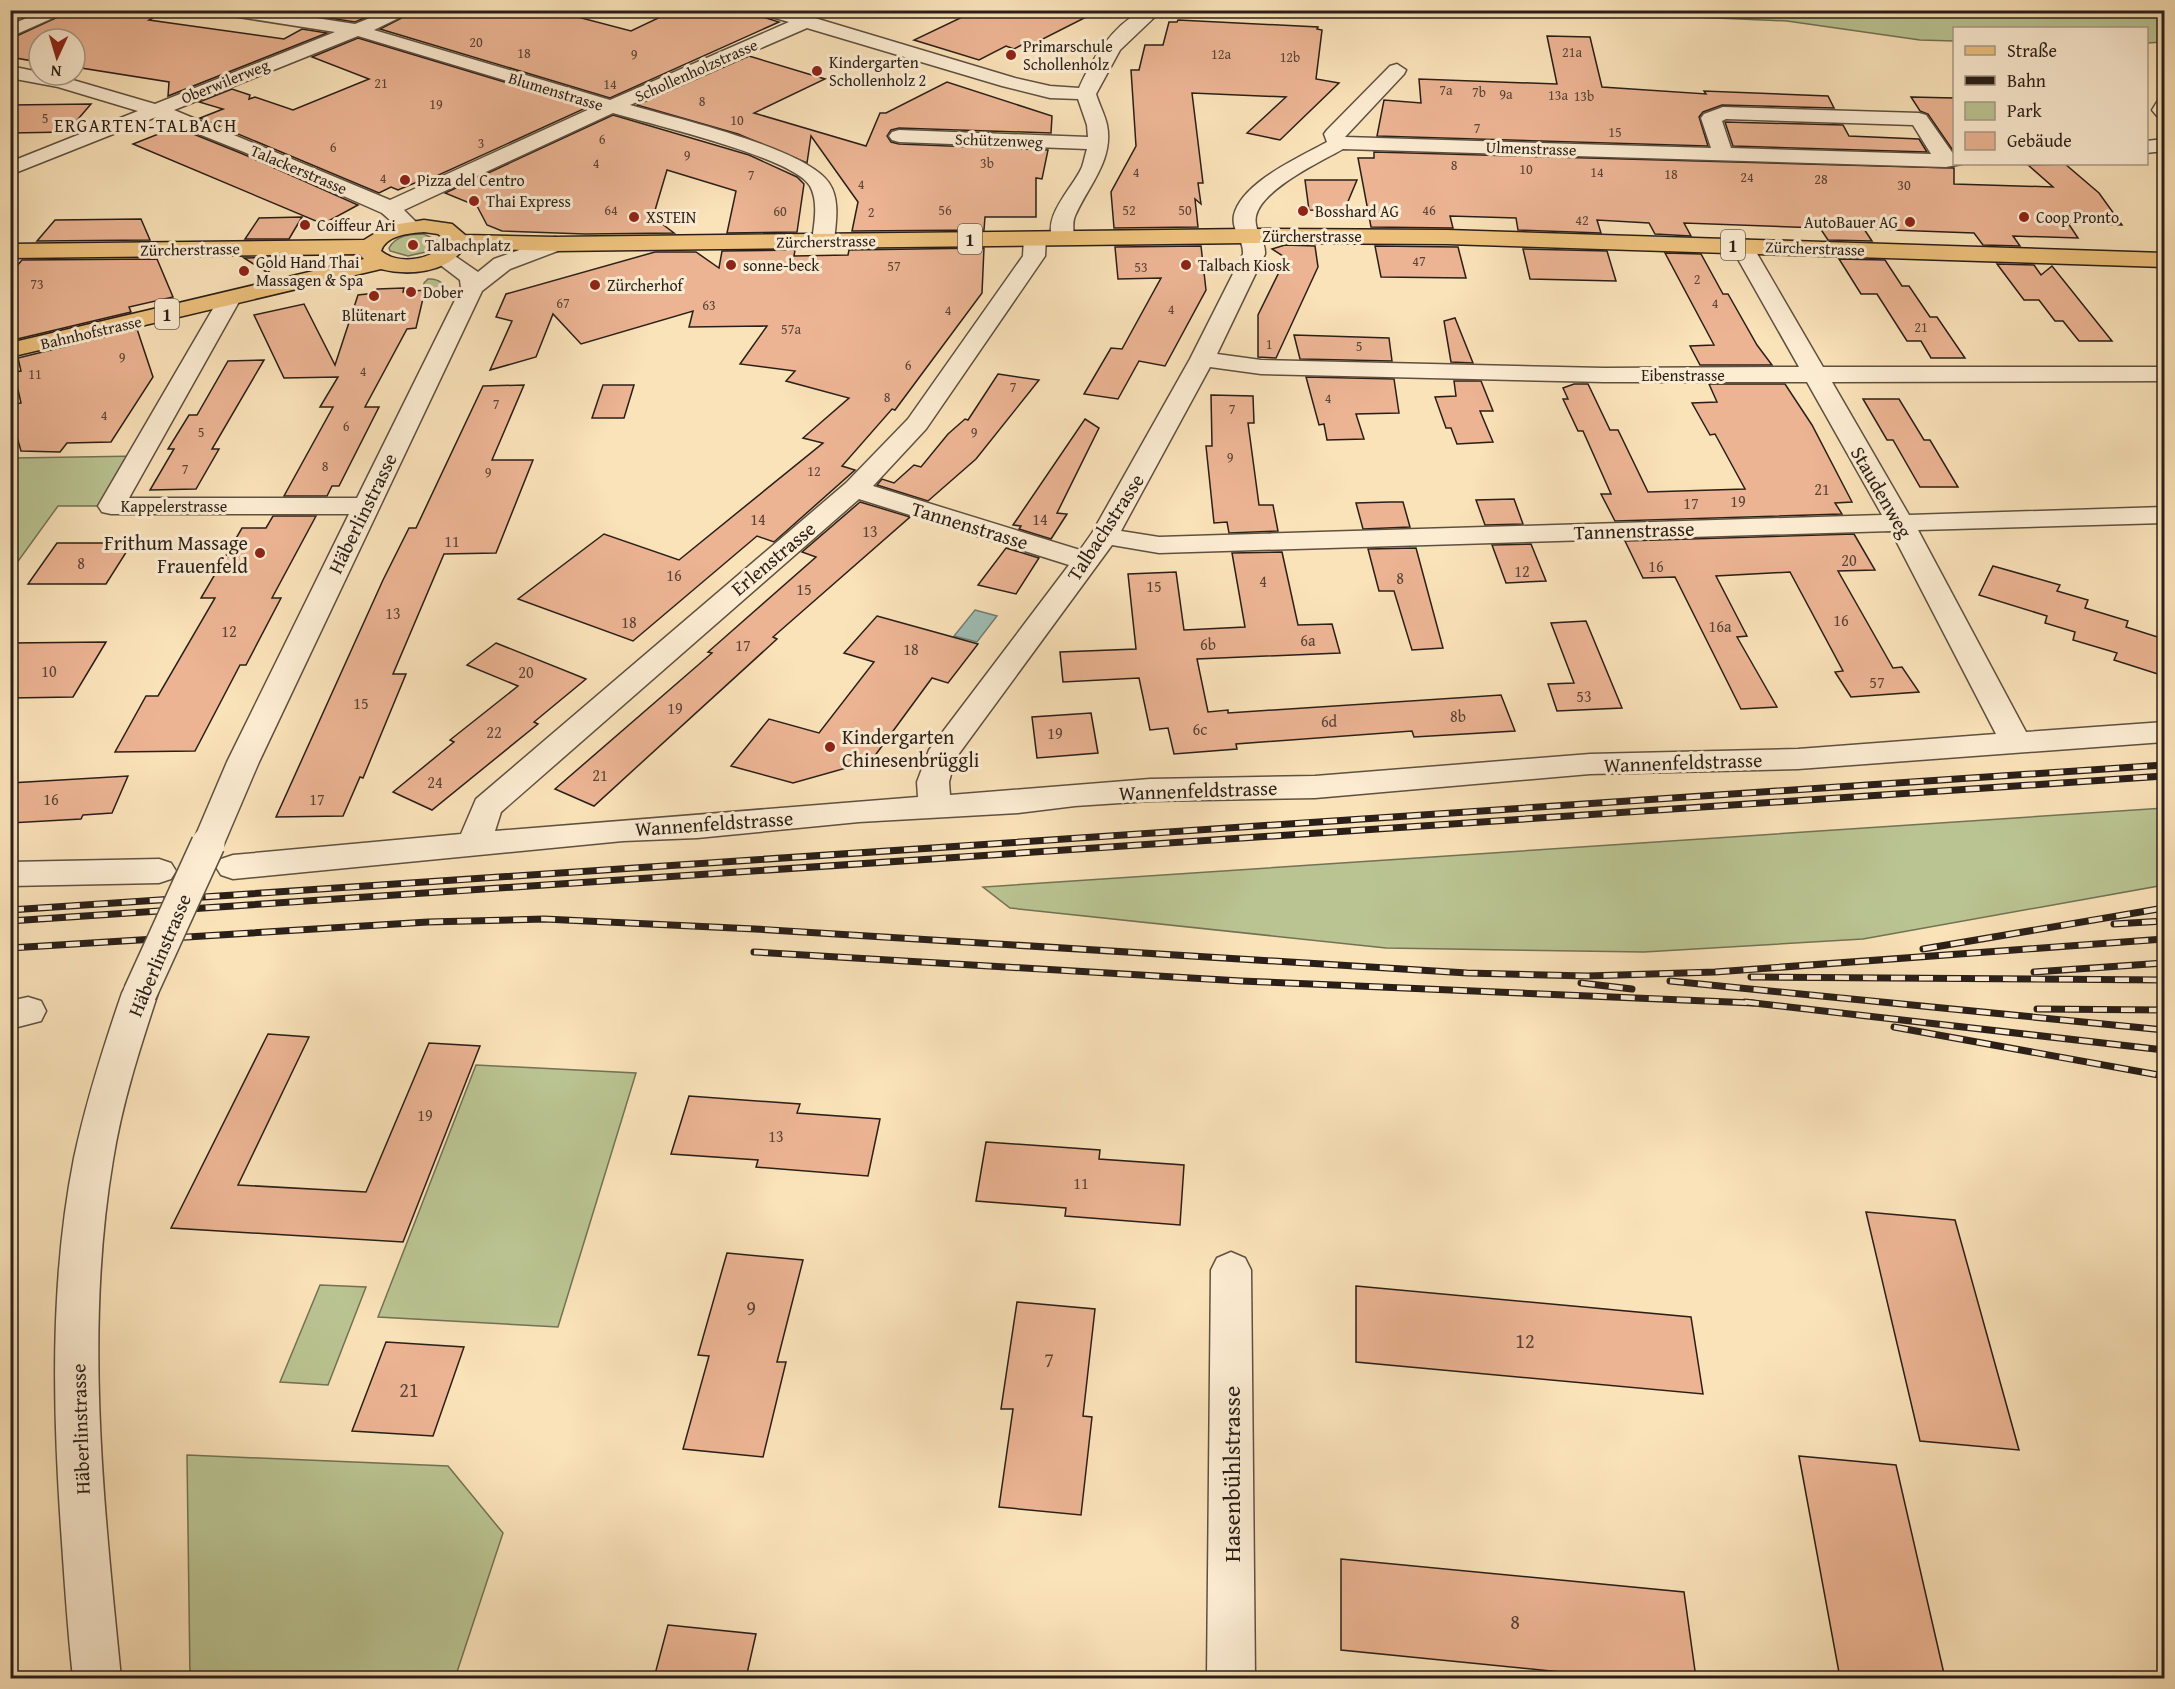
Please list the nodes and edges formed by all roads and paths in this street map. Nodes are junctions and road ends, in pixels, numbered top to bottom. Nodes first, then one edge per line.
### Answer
1 (63, 10) edge
2 (226, 10) edge
3 (407, 10) edge
4 (767, 10) edge
5 (1154, 10) edge
6 (805, 22) junction
7 (356, 30) junction
8 (10, 32) edge
9 (1397, 70) dead end
10 (10, 72) edge
11 (1086, 94) junction
12 (2164, 106) edge
13 (610, 107) junction
14 (155, 109) junction
15 (2164, 112) edge
16 (899, 136) dead end
17 (1098, 143) junction
18 (1339, 143) junction
19 (2164, 145) edge
20 (2148, 147) edge
21 (1723, 154) junction
22 (1950, 161) edge
23 (10, 169) edge
24 (390, 208) junction
25 (409, 227) junction
26 (1249, 236) junction
27 (1035, 238) junction
28 (1063, 238) junction
29 (458, 241) junction
30 (823, 241) junction
31 (555, 244) junction
32 (1742, 245) junction
33 (10, 251) edge
34 (376, 255) junction
35 (441, 257) junction
36 (2164, 260) edge
37 (472, 288) junction
38 (230, 300) junction
39 (10, 350) edge
40 (1202, 359) junction
41 (2164, 374) edge
42 (1815, 375) junction
43 (855, 489) junction
44 (365, 506) junction
45 (2164, 515) edge
46 (1900, 523) junction
47 (1105, 535) junction
48 (1086, 561) junction
49 (2164, 732) edge
50 (2016, 742) junction
51 (934, 806) junction
52 (474, 844) junction
53 (233, 867) dead end
54 (159, 871) dead end
55 (10, 873) edge
56 (1231, 1270) dead end
57 (97, 1678) edge
58 (1232, 1678) edge

1 - 8 street
2 - 7 street, Blumenstrasse
3 - 7 street, Oberwilerweg
4 - 6 street
5 - 11 street
6 - 11 street
6 - 13 street, Schollenholzstrasse
7 - 13 street, Blumenstrasse
7 - 14 street, Oberwilerweg
9 - 18 street
10 - 14 street, Talackerstrasse
11 - 17 street
12 - 15 street
13 - 24 street, Schollenholzstrasse
13 - 30 street, Blumenstrasse
14 - 23 street, Oberwilerweg
14 - 24 street, Talackerstrasse
16 - 17 street, Schützenweg
17 - 28 street
18 - 21 street, Ulmenstrasse
18 - 26 street
19 - 20 street
21 - 22 street, Ulmenstrasse
21 - 22 street, Ulmenstrasse
24 - 25 street, Talackerstrasse
25 - 29 main road
25 - 34 main road
26 - 28 main road, Zürcherstrasse / 1
26 - 32 main road, Zürcherstrasse / 1
26 - 40 street, Talbachstrasse
27 - 28 main road, Zürcherstrasse / 1
27 - 30 main road, Zürcherstrasse / 1
27 - 43 street, Erlenstrasse
29 - 31 main road, Zürcherstrasse / 1
29 - 35 main road
30 - 31 main road, Zürcherstrasse / 1
31 - 37 street, Häberlinstrasse
32 - 36 main road, Zürcherstrasse / 1
32 - 42 street, Staudenweg
33 - 34 main road, Zürcherstrasse
34 - 35 main road
34 - 38 main road, Bahnhofstrasse / 1
35 - 37 street
37 - 44 street, Häberlinstrasse
38 - 39 main road, Bahnhofstrasse / 1
38 - 44 street, Kappelerstrasse
40 - 42 street, Eibenstrasse
40 - 47 street, Talbachstrasse
41 - 42 street, Eibenstrasse
42 - 46 street, Staudenweg
43 - 48 street, Tannenstrasse
43 - 52 street, Erlenstrasse
44 - 57 street, Häberlinstrasse, bridge
45 - 46 street, Tannenstrasse
46 - 47 street, Tannenstrasse
46 - 50 street, Staudenweg
47 - 48 street, Talbachstrasse
48 - 51 street, Talbachstrasse
49 - 50 street, Wannenfeldstrasse
50 - 51 street, Wannenfeldstrasse
51 - 52 street, Wannenfeldstrasse
52 - 53 street, Wannenfeldstrasse
54 - 55 street
56 - 58 street, Hasenbühlstrasse

